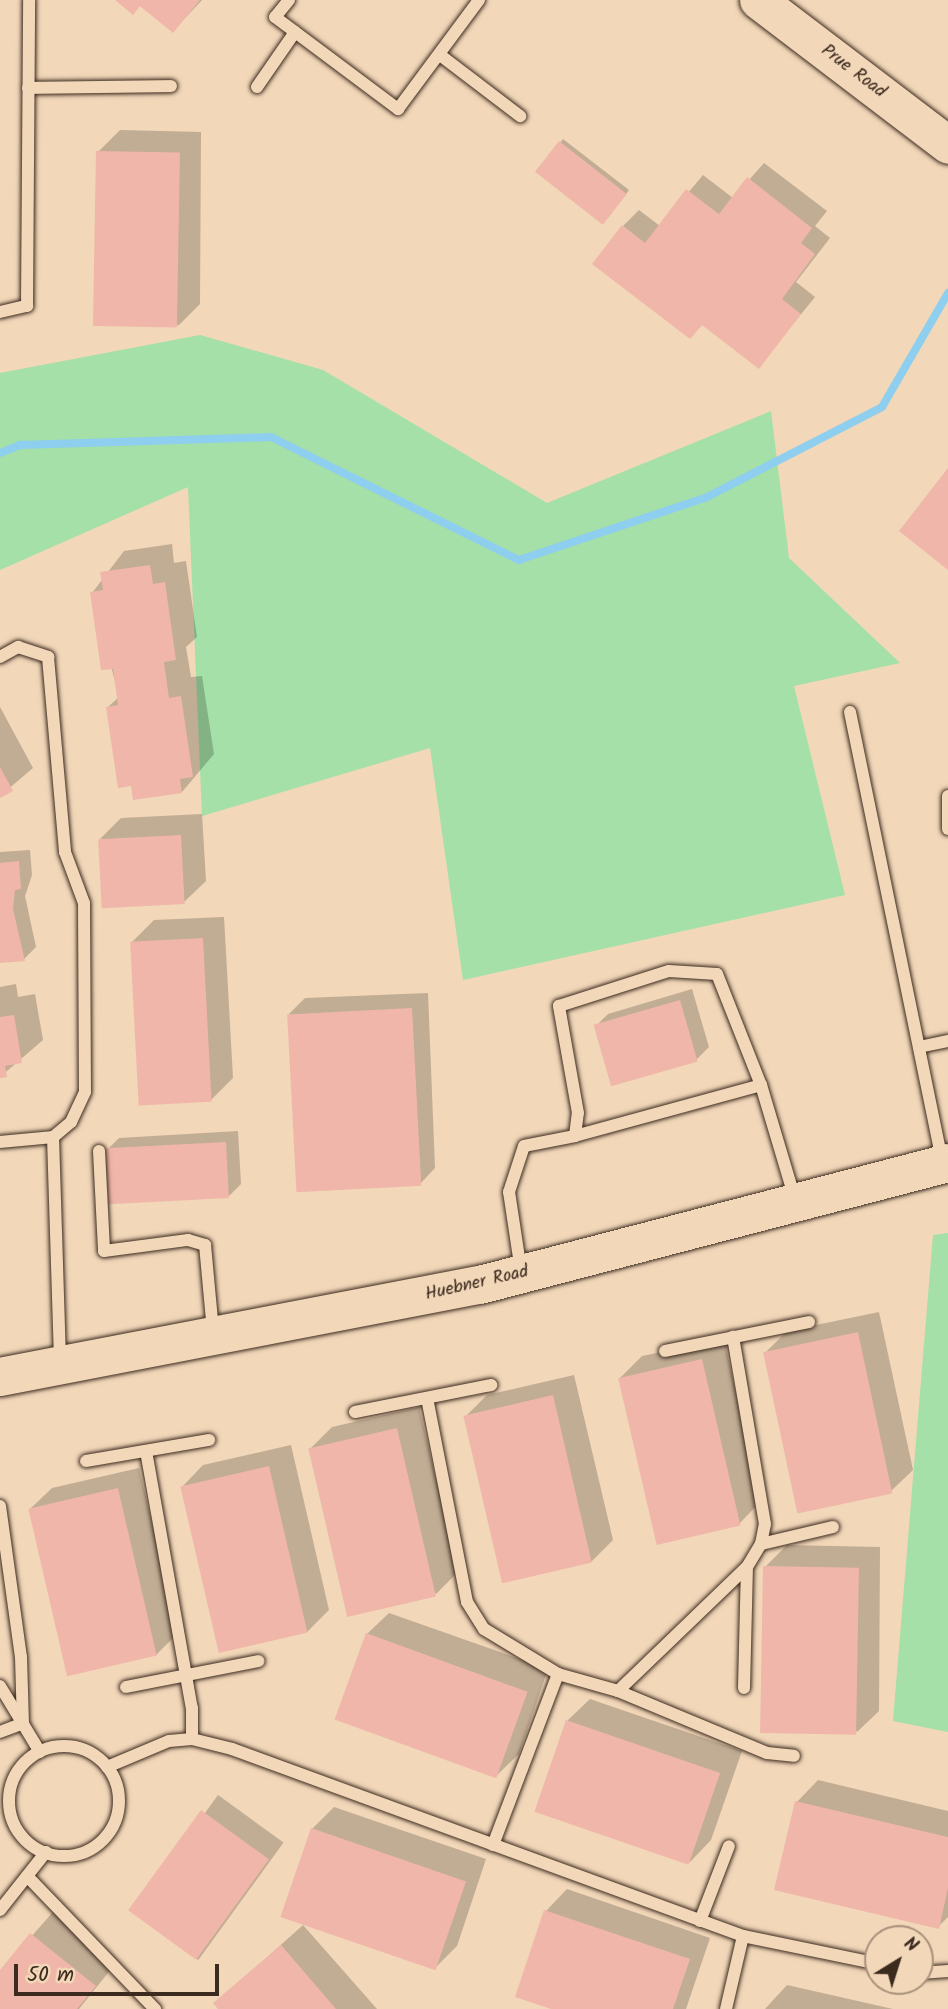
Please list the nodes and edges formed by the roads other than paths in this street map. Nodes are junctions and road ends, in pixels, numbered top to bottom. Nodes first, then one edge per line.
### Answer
1 (29, 0) edge
2 (289, 0) edge
3 (479, 0) edge
4 (758, 0) edge
5 (295, 32) junction
6 (440, 55) junction
7 (171, 86) dead end
8 (257, 87) dead end
9 (28, 88) junction
10 (520, 116) dead end
11 (948, 145) edge
12 (0, 312) edge
13 (0, 657) edge
14 (850, 712) dead end
15 (948, 796) edge
16 (948, 829) edge
17 (948, 1041) edge
18 (919, 1047) junction
19 (761, 1085) junction
20 (575, 1136) junction
21 (53, 1137) junction
22 (0, 1142) edge
23 (99, 1151) dead end
24 (946, 1164) edge
25 (796, 1203) junction
26 (521, 1274) junction
27 (808, 1322) dead end
28 (213, 1336) junction
29 (733, 1337) junction
30 (665, 1351) dead end
31 (60, 1365) junction
32 (0, 1377) edge
33 (491, 1385) dead end
34 (427, 1398) junction
35 (355, 1412) dead end
36 (209, 1440) dead end
37 (146, 1451) junction
38 (86, 1461) dead end
39 (0, 1506) edge
40 (833, 1527) dead end
41 (761, 1544) junction
42 (747, 1567) junction
43 (7, 1603) edge
44 (258, 1661) dead end
45 (558, 1674) junction
46 (186, 1675) junction
47 (0, 1686) edge
48 (126, 1687) dead end
49 (744, 1688) dead end
50 (618, 1691) junction
51 (23, 1723) junction
52 (0, 1732) edge
53 (191, 1739) junction
54 (40, 1752) junction
55 (794, 1756) dead end
56 (107, 1767) junction
57 (6, 1817) edge
58 (493, 1845) junction
59 (729, 1846) dead end
60 (46, 1852) junction
61 (27, 1876) junction
62 (0, 1910) edge
63 (700, 1920) junction
64 (743, 1936) junction
65 (864, 1962) edge
66 (155, 2009) edge
67 (726, 2009) edge

1 - 9 lane
2 - 5 lane
3 - 6 lane
4 - 11 street, Prue Road
5 - 6 lane
5 - 8 lane
6 - 10 lane
7 - 9 lane
9 - 12 lane
13 - 21 lane
14 - 18 lane
15 - 16 lane
17 - 18 lane
18 - 24 lane
19 - 20 lane
19 - 20 lane
19 - 25 lane
20 - 26 lane
21 - 22 lane
21 - 31 lane
23 - 28 lane
24 - 25 main road, Huebner Road
25 - 26 main road, Huebner Road
26 - 28 main road, Huebner Road
27 - 29 lane
28 - 31 main road, Huebner Road
29 - 30 lane
29 - 41 lane
31 - 32 main road, Huebner Road
33 - 34 lane
34 - 35 lane
34 - 45 lane
36 - 37 lane
37 - 38 lane
37 - 46 lane
39 - 43 lane
40 - 41 lane
41 - 42 lane
42 - 49 lane
42 - 50 lane
43 - 51 lane
44 - 46 lane
45 - 50 lane
45 - 58 lane
46 - 48 lane
46 - 53 lane
47 - 51 lane
50 - 55 lane
51 - 52 lane
51 - 54 lane
53 - 56 lane
53 - 58 lane
54 - 56 lane
54 - 57 lane
56 - 60 lane
57 - 60 lane
58 - 63 lane
59 - 63 lane
60 - 61 lane
61 - 62 lane
61 - 66 lane
63 - 64 lane
64 - 65 lane
64 - 67 lane

